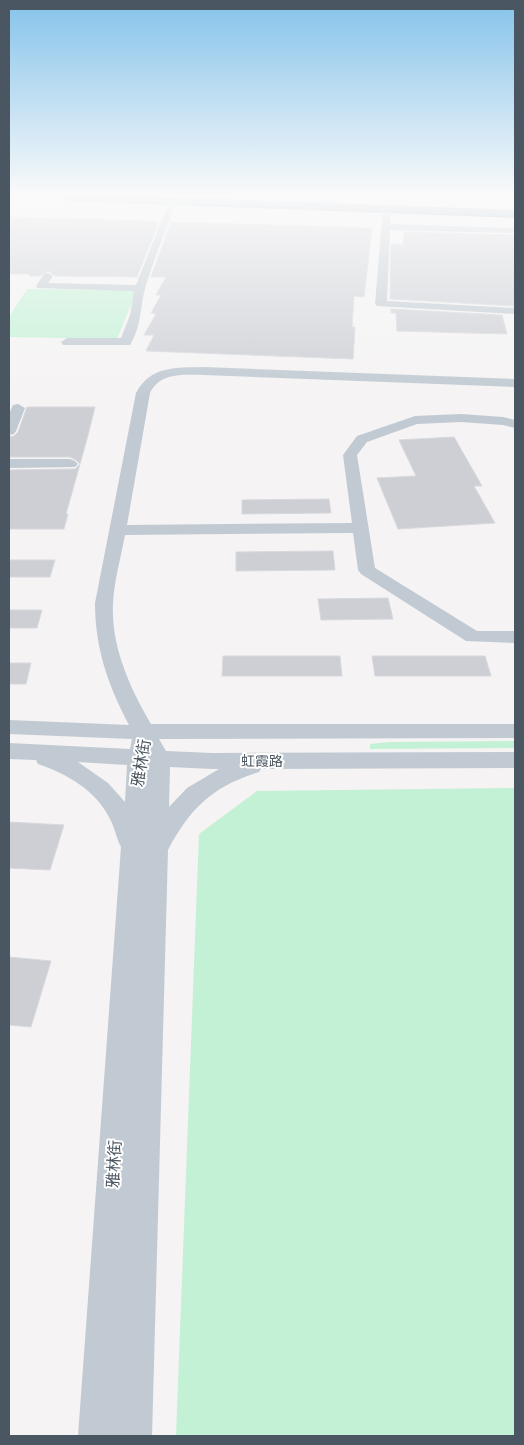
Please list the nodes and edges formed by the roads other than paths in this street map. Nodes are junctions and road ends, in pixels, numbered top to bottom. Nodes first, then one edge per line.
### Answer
1 (148, 264) edge
2 (384, 264) edge
3 (48, 276) dead end
4 (140, 288) junction
5 (515, 311) edge
6 (68, 342) dead end
7 (515, 383) edge
8 (18, 408) dead end
9 (515, 424) edge
10 (9, 431) edge
11 (9, 464) edge
12 (70, 464) dead end
13 (361, 528) junction
14 (118, 530) junction
15 (515, 637) edge
16 (9, 727) edge
17 (515, 731) edge
18 (147, 749) junction
19 (15, 751) edge
20 (515, 760) edge
21 (275, 761) junction
22 (144, 852) junction
23 (97, 1436) edge
24 (133, 1436) edge

1 - 4 street
2 - 5 street
3 - 4 street
4 - 6 street
7 - 14 street
8 - 10 street
9 - 13 street
11 - 12 street
13 - 14 street
13 - 15 street
14 - 18 street
16 - 18 street, 虹霞路
17 - 18 street, 虹霞路
18 - 19 street, 虹霞路
18 - 21 street, 虹霞路
18 - 22 street, 雅林街
19 - 22 street
20 - 21 street, 虹霞路
21 - 22 street
22 - 23 street, 雅林街
22 - 24 street, 雅林街

